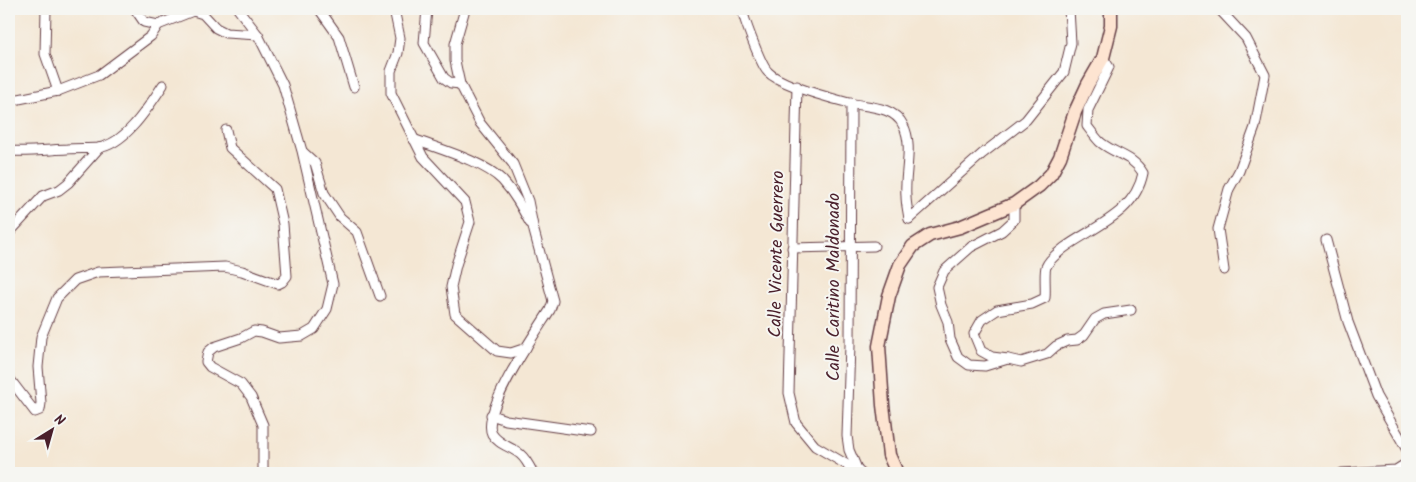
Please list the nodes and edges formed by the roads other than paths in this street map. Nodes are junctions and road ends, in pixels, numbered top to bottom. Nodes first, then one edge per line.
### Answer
1 (46, 9) edge
2 (238, 9) edge
3 (318, 9) edge
4 (394, 9) edge
5 (427, 9) edge
6 (465, 9) edge
7 (742, 9) edge
8 (1069, 9) edge
9 (1111, 9) edge
10 (1220, 9) edge
11 (136, 11) edge
12 (158, 26) junction
13 (258, 35) junction
14 (1103, 58) junction
15 (460, 84) junction
16 (163, 85) dead end
17 (797, 86) junction
18 (354, 87) dead end
19 (58, 91) junction
20 (9, 102) edge
21 (850, 103) junction
22 (226, 130) dead end
23 (413, 139) junction
24 (99, 148) junction
25 (9, 151) edge
26 (302, 151) junction
27 (1014, 204) junction
28 (534, 231) junction
29 (9, 233) edge
30 (1326, 240) dead end
31 (874, 246) dead end
32 (849, 247) junction
33 (792, 248) junction
34 (1224, 270) dead end
35 (380, 296) dead end
36 (1131, 310) dead end
37 (526, 348) junction
38 (1008, 359) junction
39 (9, 378) edge
40 (491, 415) junction
41 (591, 432) dead end
42 (1407, 450) edge
43 (1407, 463) edge
44 (859, 472) edge
45 (263, 473) edge
46 (533, 473) edge
47 (897, 473) edge
48 (1342, 473) edge

1 - 19 street
2 - 13 street
3 - 18 street
4 - 23 street
5 - 15 street
6 - 15 street
7 - 17 street
8 - 21 street
9 - 14 main road
10 - 34 street
11 - 12 street
12 - 13 street
12 - 19 street
13 - 26 street
14 - 27 main road
14 - 38 street
15 - 28 street
16 - 24 street
17 - 21 street
17 - 33 street, Calle Vicente Guerrero
19 - 20 street
21 - 32 street, Calle Caritino Maldonado
22 - 39 street
23 - 28 street
23 - 37 street
24 - 25 street
24 - 29 street
26 - 35 street
26 - 45 street
27 - 38 street
27 - 47 main road
28 - 37 street
30 - 42 street
31 - 32 street
32 - 33 street
32 - 44 street, Calle Caritino Maldonado
33 - 44 street, Calle Vicente Guerrero
36 - 38 street
37 - 40 street
40 - 41 street
40 - 46 street
43 - 48 street

